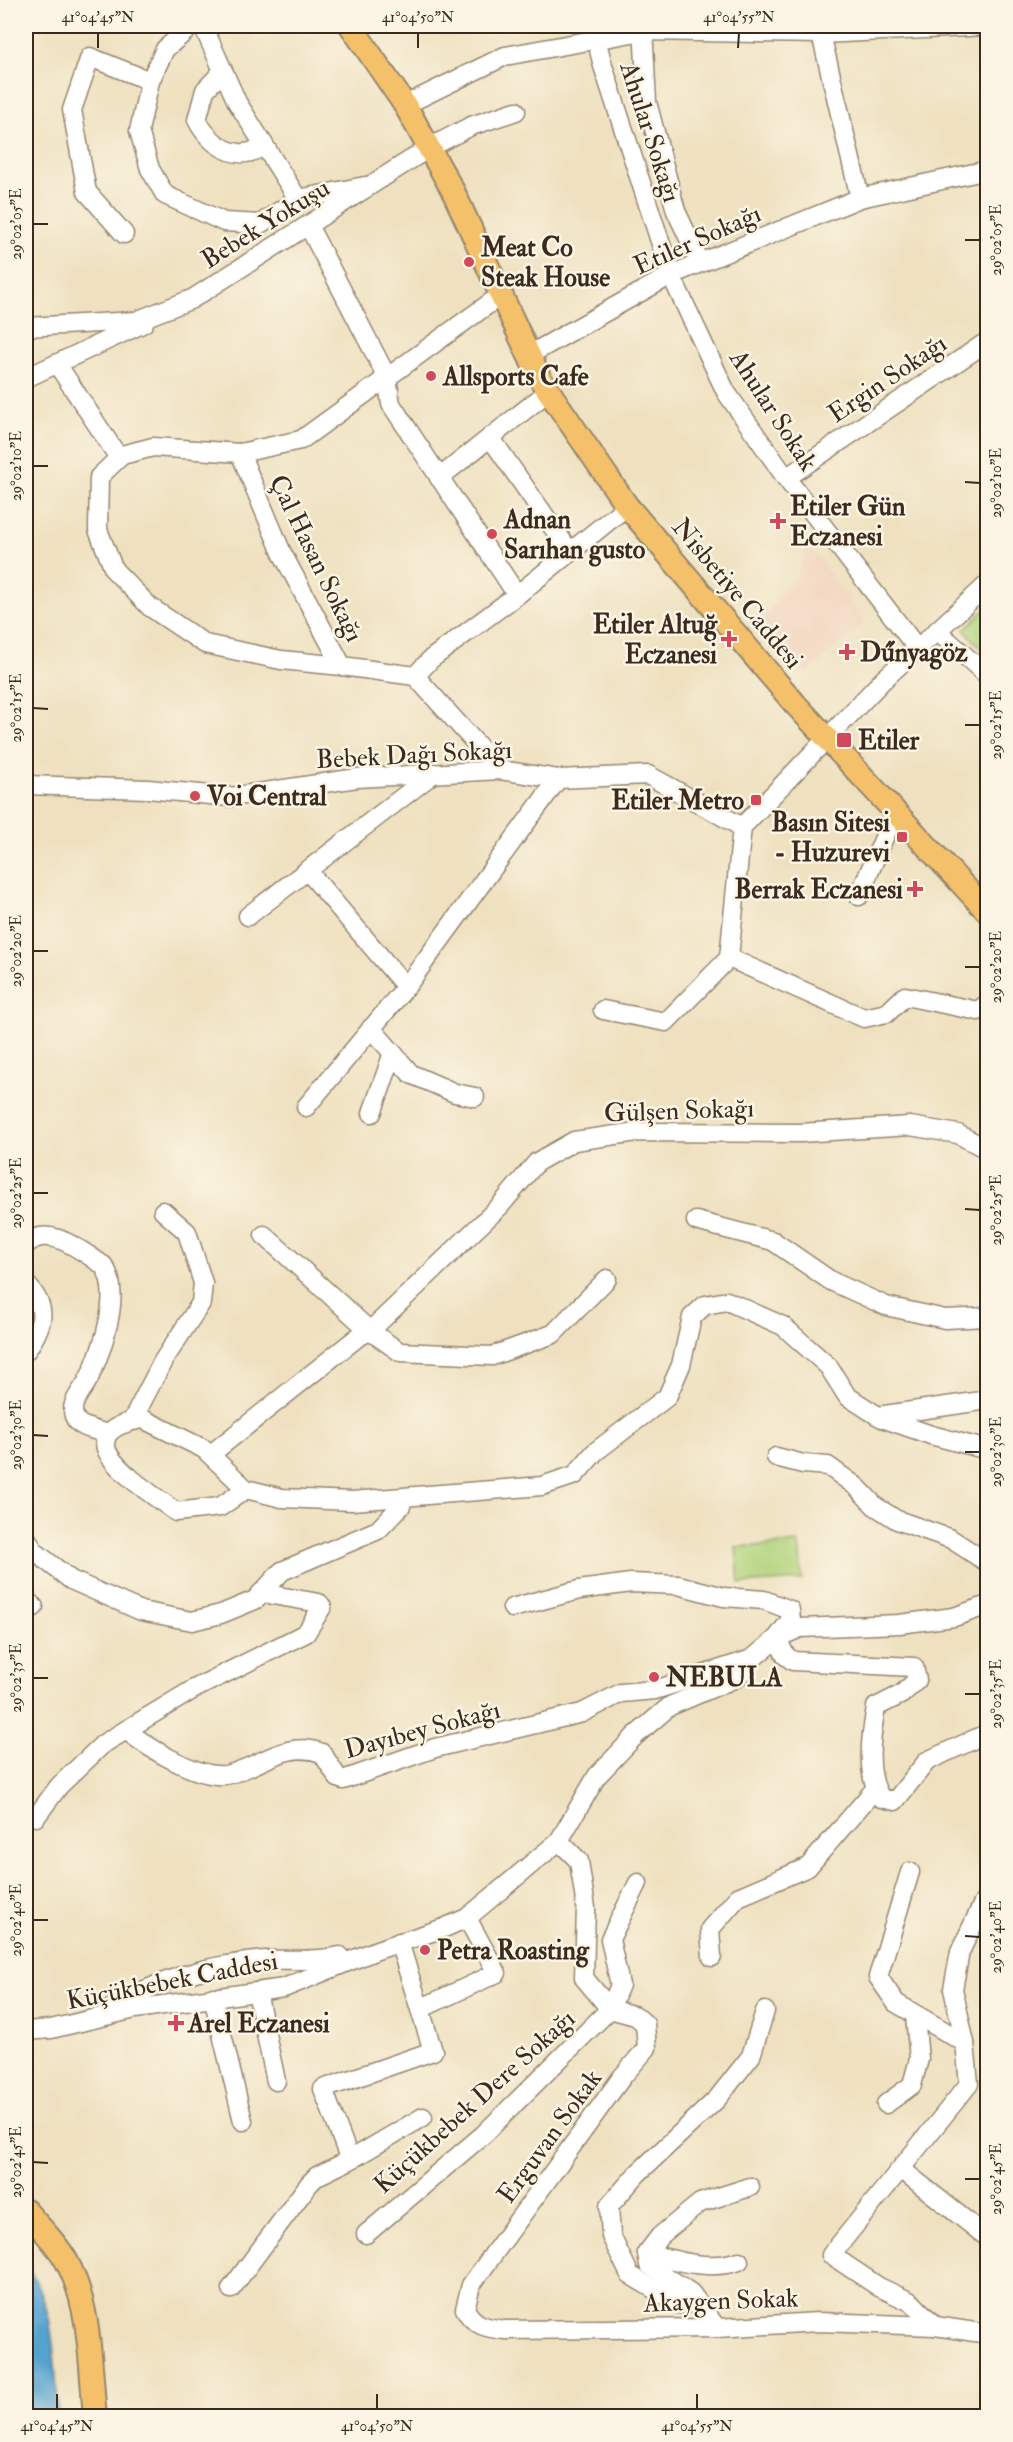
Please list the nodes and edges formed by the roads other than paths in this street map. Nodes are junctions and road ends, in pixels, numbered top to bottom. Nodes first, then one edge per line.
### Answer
1 (192, 26) edge
2 (202, 26) edge
3 (351, 26) edge
4 (987, 26) edge
5 (643, 28) edge
6 (821, 30) edge
7 (596, 38) junction
8 (224, 71) junction
9 (150, 81) junction
10 (405, 105) junction
11 (516, 111) dead end
12 (264, 145) junction
13 (429, 148) junction
14 (987, 170) edge
15 (375, 184) junction
16 (860, 198) junction
17 (298, 200) junction
18 (309, 227) junction
19 (124, 234) dead end
20 (700, 262) junction
21 (671, 274) junction
22 (501, 295) junction
23 (192, 299) junction
24 (26, 327) edge
25 (987, 341) edge
26 (529, 355) junction
27 (57, 364) junction
28 (387, 377) junction
29 (26, 378) edge
30 (549, 391) junction
31 (490, 437) junction
32 (240, 453) junction
33 (119, 458) junction
34 (439, 478) junction
35 (786, 478) junction
36 (627, 506) junction
37 (570, 552) junction
38 (987, 584) edge
39 (517, 595) junction
40 (937, 631) junction
41 (917, 648) junction
42 (342, 666) junction
43 (415, 676) junction
44 (987, 676) edge
45 (827, 738) junction
46 (500, 770) junction
47 (434, 773) junction
48 (558, 778) junction
49 (26, 785) edge
50 (895, 812) junction
51 (742, 827) junction
52 (307, 870) junction
53 (859, 896) dead end
54 (987, 912) edge
55 (248, 916) dead end
56 (729, 958) junction
57 (406, 987) junction
58 (603, 1010) dead end
59 (984, 1011) edge
60 (371, 1028) junction
61 (393, 1053) junction
62 (475, 1097) dead end
63 (306, 1107) dead end
64 (372, 1113) dead end
65 (987, 1150) edge
66 (163, 1212) dead end
67 (696, 1221) dead end
68 (264, 1234) dead end
69 (26, 1245) edge
70 (607, 1280) dead end
71 (26, 1284) edge
72 (987, 1317) edge
73 (370, 1331) junction
74 (26, 1351) edge
75 (987, 1400) edge
76 (878, 1416) junction
77 (132, 1421) junction
78 (107, 1434) junction
79 (987, 1450) edge
80 (211, 1455) junction
81 (776, 1457) dead end
82 (246, 1489) junction
83 (403, 1498) junction
84 (26, 1537) edge
85 (34, 1556) edge
86 (987, 1563) edge
87 (261, 1593) junction
88 (987, 1605) edge
89 (512, 1608) dead end
90 (777, 1638) junction
91 (752, 1659) junction
92 (126, 1730) junction
93 (987, 1733) edge
94 (875, 1789) junction
95 (36, 1818) dead end
96 (559, 1841) junction
97 (910, 1872) dead end
98 (638, 1883) dead end
99 (984, 1901) dead end
100 (466, 1918) junction
101 (399, 1942) junction
102 (377, 1950) junction
103 (712, 1957) dead end
104 (257, 1992) junction
105 (213, 1998) junction
106 (422, 2008) junction
107 (610, 2009) junction
108 (765, 2011) dead end
109 (915, 2016) junction
110 (98, 2017) junction
111 (26, 2031) edge
112 (965, 2043) junction
113 (276, 2081) dead end
114 (886, 2104) dead end
115 (423, 2117) dead end
116 (243, 2121) dead end
117 (350, 2160) junction
118 (901, 2169) junction
119 (750, 2187) dead end
120 (26, 2211) edge
121 (366, 2234) dead end
122 (987, 2238) edge
123 (647, 2253) junction
124 (739, 2261) dead end
125 (231, 2289) dead end
126 (697, 2303) junction
127 (465, 2309) joint
128 (935, 2326) junction
129 (717, 2328) junction
130 (987, 2334) edge
131 (95, 2416) edge

1 - 9 street
2 - 8 street
3 - 10 main road, Nisbetiye Caddesi
4 - 6 street
5 - 6 street
5 - 7 street
5 - 20 street, Ahular Sokağı
6 - 16 street
7 - 10 street
7 - 21 street, Ahular Sokağı
8 - 12 street
8 - 12 street
9 - 17 street
9 - 19 street
10 - 13 main road, Nisbetiye Caddesi
11 - 13 street, Bebek Yokuşu
12 - 17 street
13 - 15 street, Bebek Yokuşu
13 - 22 main road, Nisbetiye Caddesi
14 - 16 street, Etiler Sokağı
15 - 17 street
15 - 18 street, Bebek Yokuşu
16 - 20 street, Etiler Sokağı
18 - 23 street, Bebek Yokuşu
18 - 28 street
20 - 21 street, Etiler Sokağı
21 - 26 street, Etiler Sokağı
21 - 35 street, Ahular Sokak
22 - 26 main road, Nisbetiye Caddesi
22 - 28 street
23 - 24 street, Bebek Yokuşu
23 - 27 street
25 - 35 street, Ergin Sokağı
26 - 30 main road, Nisbetiye Caddesi
27 - 29 street
27 - 33 street
28 - 32 street
28 - 34 street
30 - 31 street
30 - 36 main road, Nisbetiye Caddesi
31 - 34 street
31 - 37 street
32 - 33 street
32 - 42 street, Çal Hasan Sokağı
33 - 42 street
34 - 39 street
35 - 41 street, Ahular Sokak
36 - 37 street
36 - 45 main road, Nisbetiye Caddesi
37 - 39 street
38 - 40 street
39 - 43 street
40 - 41 street
40 - 44 street
41 - 45 street
42 - 43 street, Çal Hasan Sokağı
43 - 46 street
45 - 50 main road, Nisbetiye Caddesi
45 - 51 street
46 - 47 street, Bebek Dağı Sokağı
46 - 48 street, Bebek Dağı Sokağı
47 - 49 street, Bebek Dağı Sokağı
47 - 52 street
48 - 51 street, Bebek Dağı Sokağı
48 - 57 street
50 - 53 street
50 - 54 main road, Nisbetiye Caddesi
51 - 56 street
52 - 55 street
52 - 57 street
56 - 58 street
56 - 59 street
57 - 60 street
60 - 61 street
60 - 63 street
61 - 62 street
61 - 64 street
65 - 73 street, Gülşen Sokağı
66 - 77 street
67 - 72 street
68 - 73 street
69 - 78 street
70 - 73 street
71 - 74 street
73 - 80 street, Gülşen Sokağı
75 - 76 street
76 - 79 street
76 - 83 street
77 - 78 street
77 - 80 street
78 - 82 street
80 - 82 street
81 - 86 street
82 - 83 street
83 - 87 street
84 - 85 street
85 - 87 street
87 - 92 street
88 - 90 street, Küçükbebek Caddesi
89 - 90 street
90 - 91 street, Küçükbebek Caddesi
90 - 94 street
91 - 92 street, Dayıbey Sokağı
91 - 96 street, Küçükbebek Caddesi
92 - 95 street
93 - 94 street
94 - 103 street
96 - 100 street, Küçükbebek Caddesi
96 - 107 street, Küçükbebek Dere Sokağı
97 - 109 street
98 - 107 street
99 - 112 street
100 - 101 street, Küçükbebek Caddesi
100 - 106 street
101 - 102 street, Küçükbebek Caddesi
101 - 106 street
102 - 104 street, Küçükbebek Caddesi
102 - 110 street
104 - 105 street, Küçükbebek Caddesi
104 - 113 street
105 - 110 street, Küçükbebek Caddesi
105 - 116 street
106 - 117 street
107 - 121 street, Küçükbebek Dere Sokağı
107 - 127 street, Erguvan Sokak
108 - 126 street
109 - 112 street
109 - 114 street
110 - 111 street, Küçükbebek Caddesi
112 - 118 street
115 - 117 street, Küçükbebek Dere Sokağı
117 - 125 street, Küçükbebek Dere Sokağı
118 - 122 street
118 - 128 street
119 - 123 street
120 - 131 main road
123 - 124 street
123 - 126 street
126 - 129 street
127 - 129 street, Akaygen Sokak
128 - 129 street, Akaygen Sokak
128 - 130 street, Akaygen Sokak

